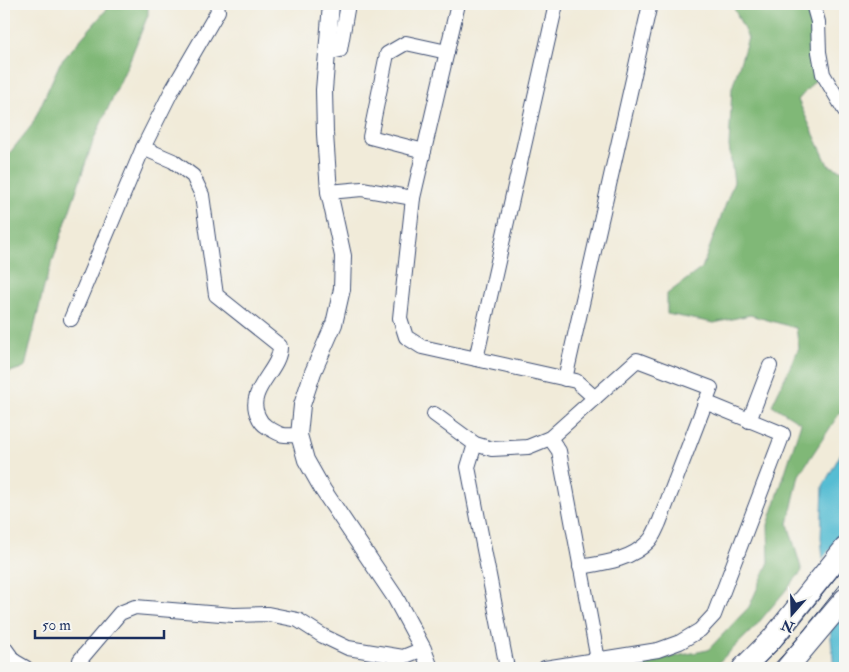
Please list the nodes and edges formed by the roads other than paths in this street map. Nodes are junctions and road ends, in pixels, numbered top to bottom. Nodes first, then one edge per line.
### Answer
1 (217, 4) edge
2 (331, 4) edge
3 (348, 4) edge
4 (458, 4) edge
5 (556, 4) edge
6 (650, 4) edge
7 (813, 4) edge
8 (328, 52) junction
9 (447, 52) junction
10 (845, 111) edge
11 (143, 148) junction
12 (424, 151) junction
13 (329, 192) junction
14 (413, 198) junction
15 (71, 319) dead end
16 (476, 359) junction
17 (770, 366) dead end
18 (565, 379) junction
19 (595, 398) junction
20 (705, 402) junction
21 (434, 414) dead end
22 (749, 421) junction
23 (299, 435) junction
24 (550, 438) junction
25 (475, 444) junction
26 (845, 548) edge
27 (580, 567) junction
28 (845, 599) edge
29 (4, 648) edge
30 (423, 649) junction
31 (598, 660) junction
32 (26, 668) edge
33 (80, 668) edge
34 (430, 668) edge
35 (507, 668) edge
36 (545, 668) edge
37 (743, 668) edge
38 (787, 668) edge

1 - 11 street
2 - 8 street
3 - 8 street
4 - 9 street
5 - 16 street
6 - 18 street
7 - 10 street
8 - 13 street
9 - 12 street
9 - 12 street
11 - 15 street
11 - 23 street
12 - 14 street
13 - 14 street
13 - 23 street
14 - 16 street
16 - 18 street
17 - 22 street
18 - 19 street
19 - 20 street
19 - 24 street
20 - 22 street
20 - 27 street
21 - 25 street
22 - 31 street
23 - 30 street
24 - 25 street
24 - 27 street
25 - 35 street
26 - 37 main road
27 - 31 street
28 - 38 main road
29 - 32 street
30 - 33 street
30 - 34 street
31 - 36 street

